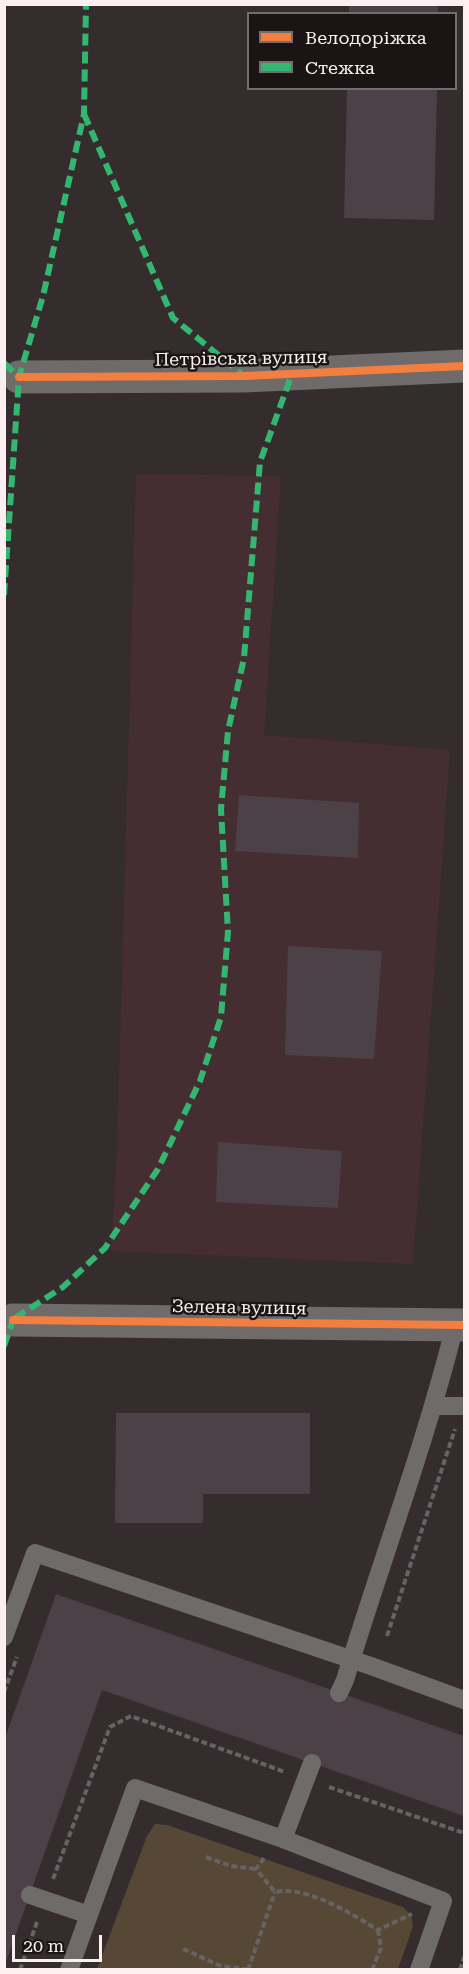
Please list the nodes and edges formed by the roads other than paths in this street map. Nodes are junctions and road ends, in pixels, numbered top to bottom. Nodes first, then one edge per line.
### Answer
1 (465, 366) edge
2 (19, 377) dead end
3 (13, 1320) dead end
4 (460, 1325) edge
5 (434, 1406) junction
6 (465, 1406) edge
7 (4, 1637) edge
8 (351, 1660) junction
9 (339, 1693) dead end
10 (465, 1700) edge
11 (312, 1763) dead end
12 (283, 1839) junction
13 (30, 1895) dead end
14 (88, 1916) junction
15 (69, 1970) edge
16 (419, 1970) edge

1 - 2 street, Петрівська вулиця
3 - 4 street, Зелена вулиця
4 - 5 lane
5 - 6 lane
5 - 8 lane
7 - 8 lane
8 - 9 lane
8 - 10 lane
11 - 12 lane
12 - 14 lane
12 - 16 lane
13 - 14 lane
14 - 15 lane

